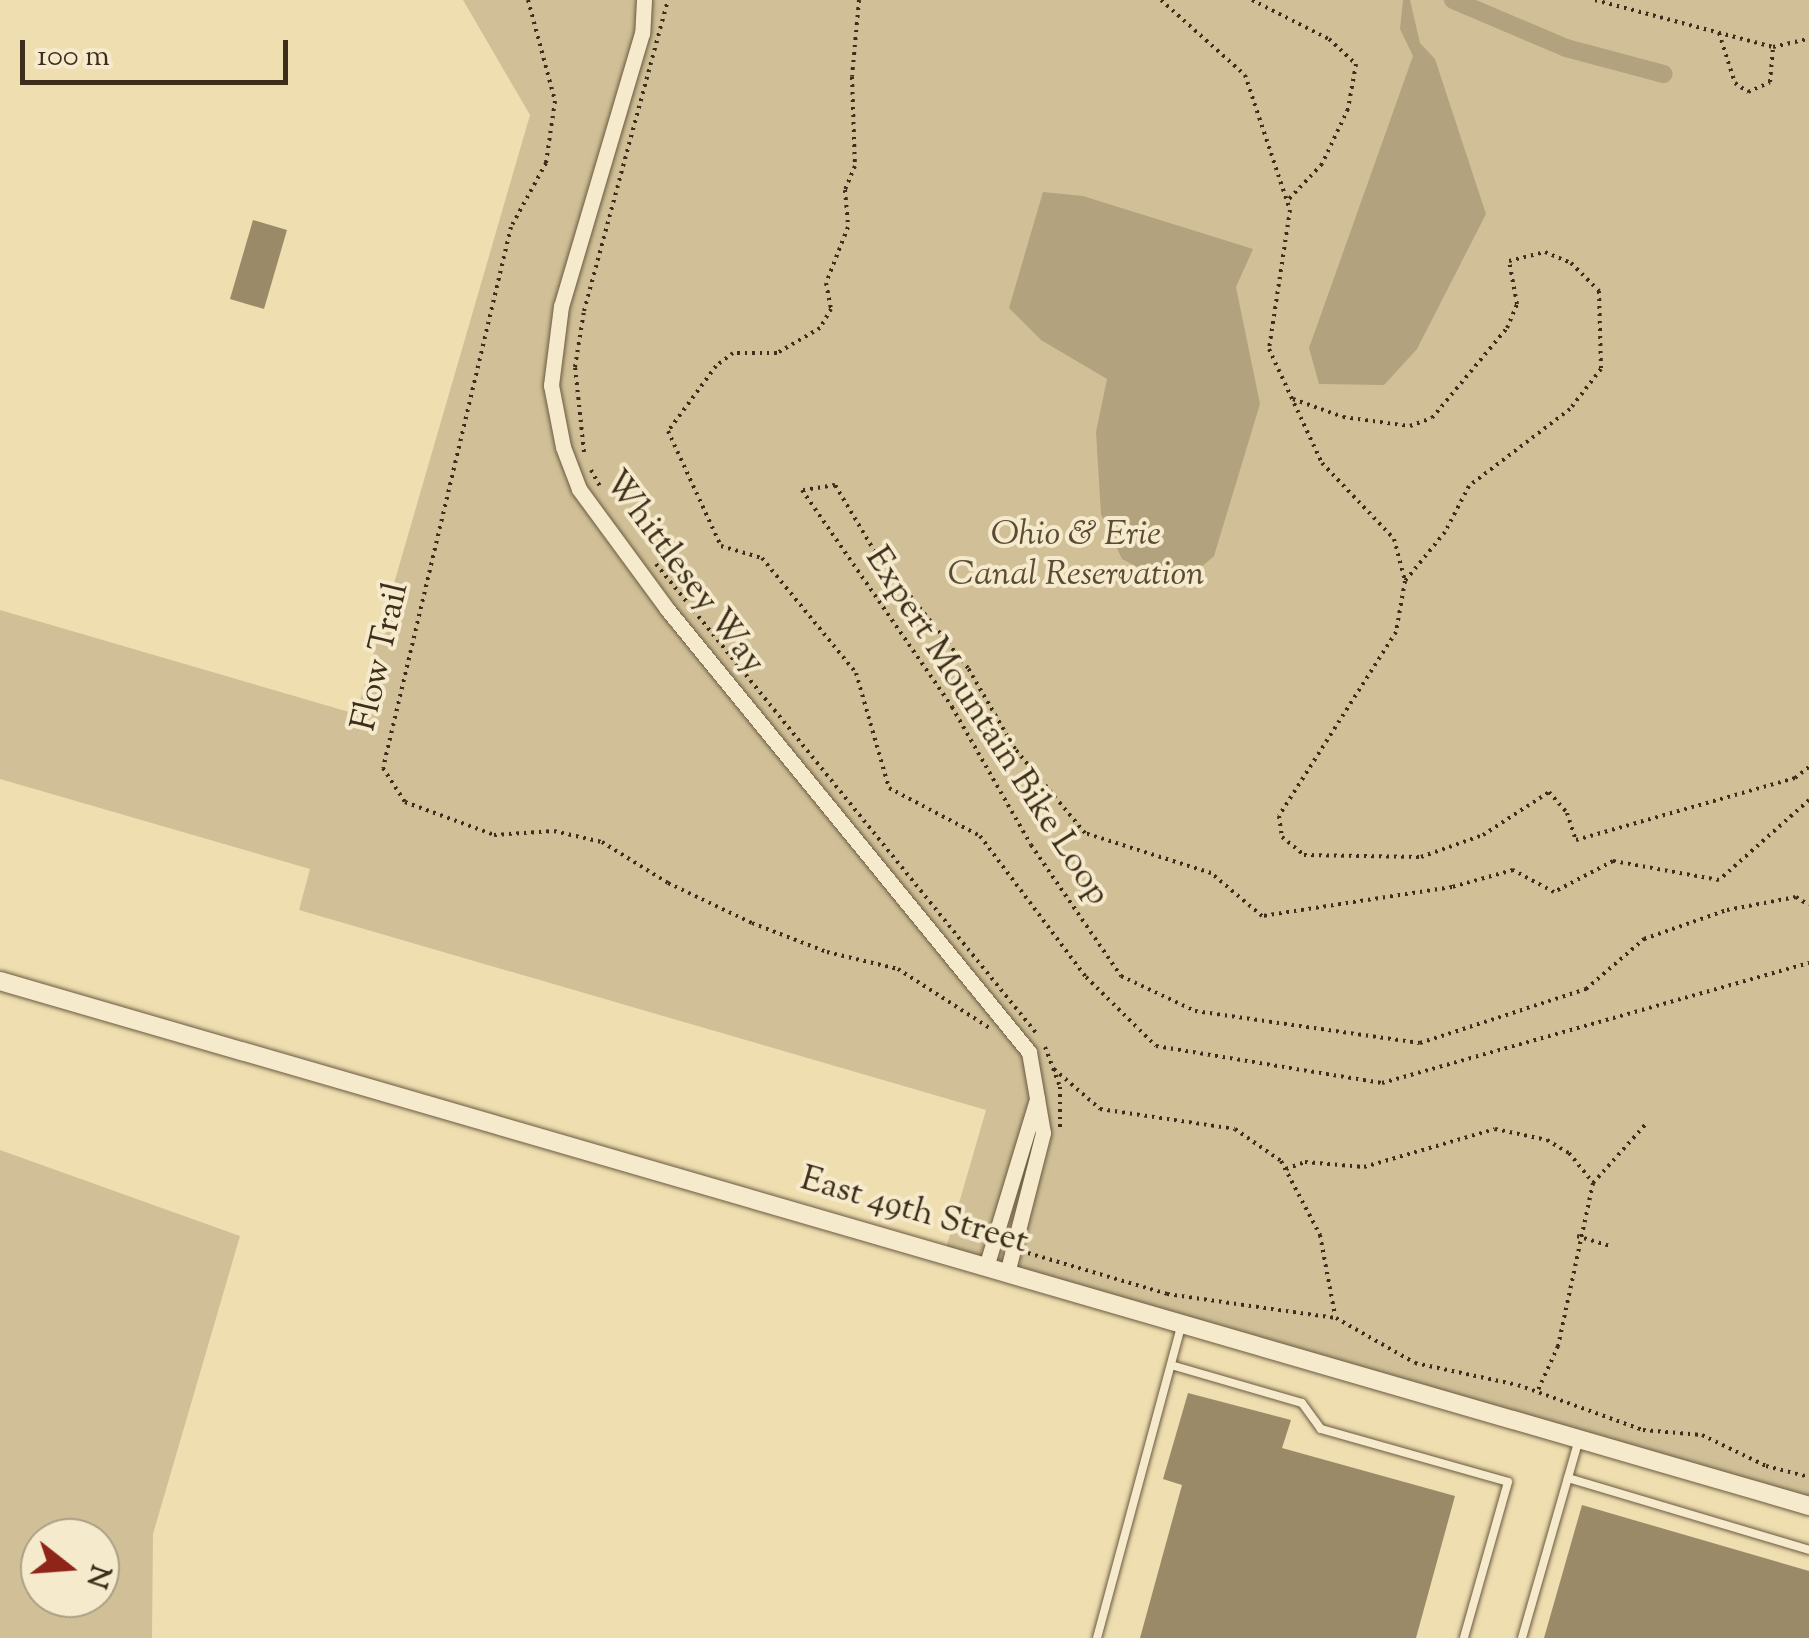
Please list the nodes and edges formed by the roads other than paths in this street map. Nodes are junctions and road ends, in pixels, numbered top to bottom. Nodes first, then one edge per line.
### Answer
1 (644, 0) edge
2 (0, 981) edge
3 (1038, 1095) junction
4 (986, 1267) junction
5 (1007, 1273) junction
6 (1182, 1324) junction
7 (1170, 1365) junction
8 (1579, 1439) junction
9 (1568, 1478) junction
10 (1809, 1506) edge
11 (1809, 1550) edge
12 (1097, 1638) edge
13 (1464, 1638) edge
14 (1522, 1638) edge

1 - 3 street, Whittlesey Way
2 - 4 street, East 49th Street
3 - 4 street
3 - 5 street, Whittlesey Way
4 - 5 street, East 49th Street
5 - 6 street, East 49th Street
6 - 7 lane
6 - 8 street, East 49th Street
7 - 12 lane
7 - 13 lane
8 - 9 lane
8 - 10 street, East 49th Street
9 - 11 lane
9 - 14 lane

